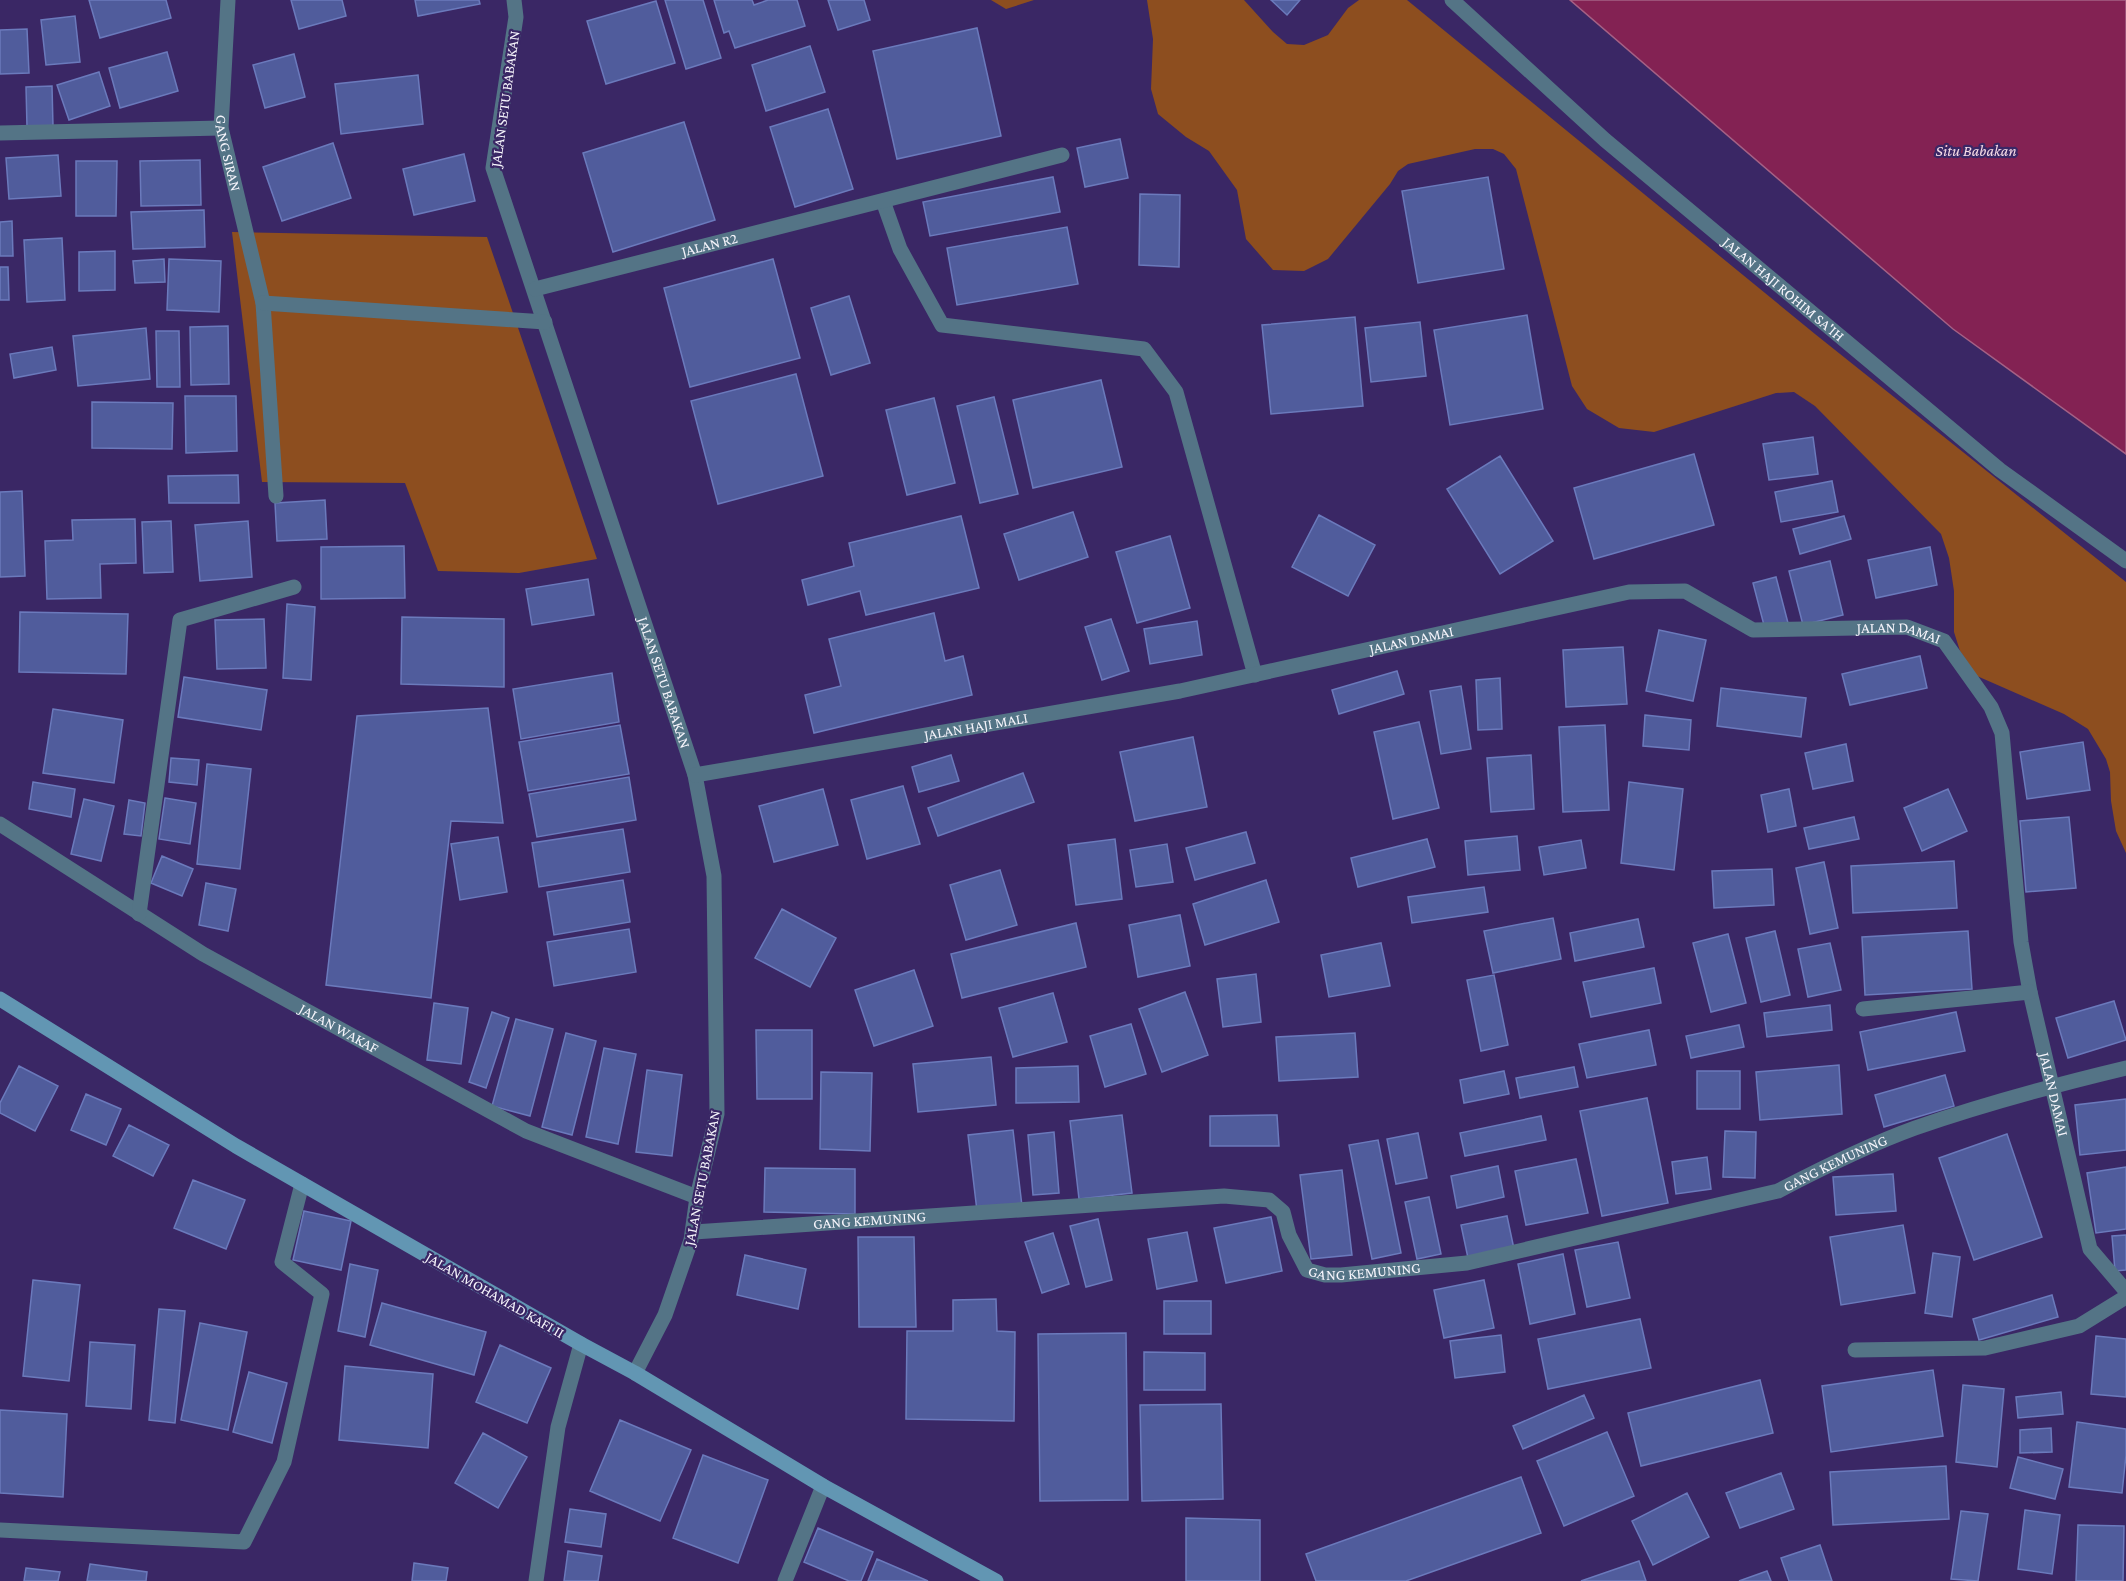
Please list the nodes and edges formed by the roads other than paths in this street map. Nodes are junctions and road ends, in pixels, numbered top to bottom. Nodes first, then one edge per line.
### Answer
1 (228, 0) edge
2 (514, 0) edge
3 (1452, 0) edge
4 (221, 128) junction
5 (0, 133) edge
6 (1062, 155) dead end
7 (883, 201) junction
8 (535, 289) junction
9 (263, 303) junction
10 (545, 322) junction
11 (276, 496) dead end
12 (2126, 561) edge
13 (294, 587) dead end
14 (1255, 675) junction
15 (695, 775) junction
16 (0, 824) edge
17 (139, 914) junction
18 (2030, 992) junction
19 (0, 999) edge
20 (1863, 1010) dead end
21 (2126, 1068) edge
22 (2052, 1086) junction
23 (302, 1184) junction
24 (697, 1197) junction
25 (693, 1236) junction
26 (2126, 1290) edge
27 (2126, 1297) edge
28 (582, 1344) junction
29 (1855, 1350) dead end
30 (635, 1373) junction
31 (823, 1486) junction
32 (0, 1530) edge
33 (536, 1581) edge
34 (785, 1581) edge
35 (996, 1581) edge

1 - 4 street, GANG SIRAN
2 - 8 street, JALAN SETU BABAKAN
3 - 12 street, JALAN HAJI ROHIM SA'IH
4 - 5 street
4 - 9 street, GANG SIRAN
6 - 7 street, JALAN R2
7 - 8 street, JALAN R2
7 - 14 street
8 - 10 street, JALAN SETU BABAKAN
9 - 10 street
9 - 11 street, GANG SIRAN
10 - 15 street, JALAN SETU BABAKAN
13 - 17 street
14 - 15 street, JALAN HAJI MALI
14 - 18 street, JALAN DAMAI
15 - 24 street, JALAN SETU BABAKAN
16 - 17 street, JALAN WAKAF
17 - 24 street, JALAN WAKAF
18 - 20 street
18 - 22 street, JALAN DAMAI
19 - 23 main road, JALAN MOHAMAD KAFI II
21 - 22 street
22 - 25 street, GANG KEMUNING
22 - 26 street, JALAN DAMAI
23 - 28 main road, JALAN MOHAMAD KAFI II
23 - 32 street
24 - 25 street, JALAN SETU BABAKAN
25 - 30 street, JALAN SETU BABAKAN
27 - 29 street
28 - 30 main road, JALAN MOHAMAD KAFI II
28 - 33 street
30 - 31 main road, JALAN MOHAMAD KAFI II
31 - 34 street
31 - 35 main road, JALAN MOHAMAD KAFI II

